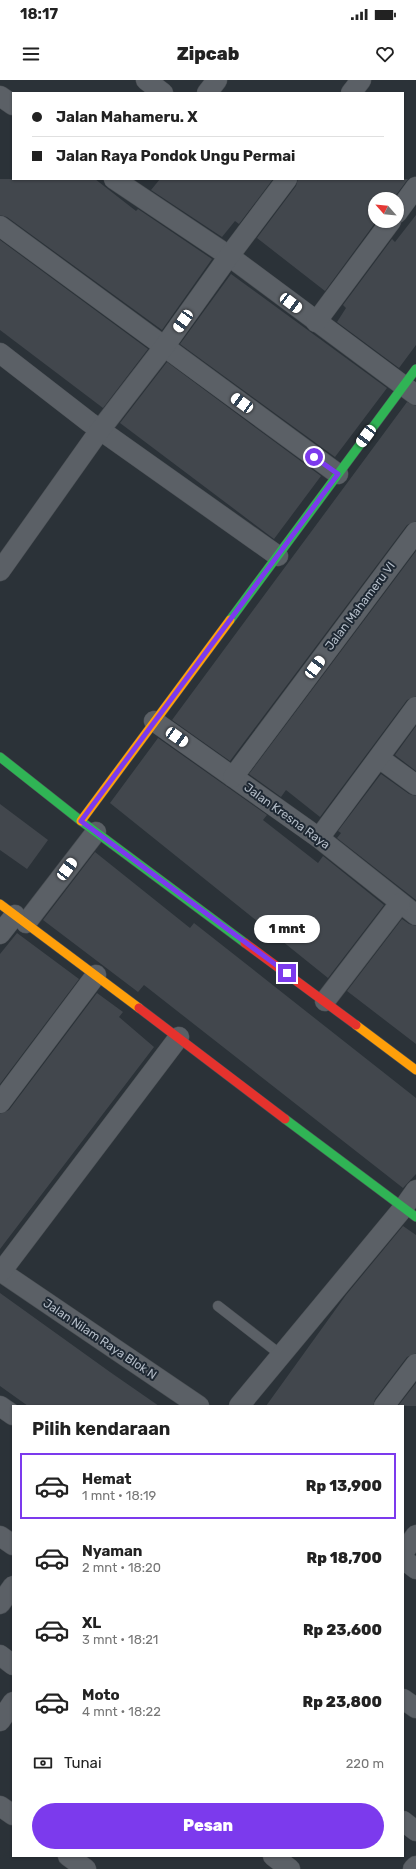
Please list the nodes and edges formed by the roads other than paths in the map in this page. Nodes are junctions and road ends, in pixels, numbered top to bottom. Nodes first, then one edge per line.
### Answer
1 (146, 80) edge
2 (217, 80) edge
3 (361, 80) edge
4 (162, 92) edge
5 (208, 92) edge
6 (352, 92) edge
7 (0, 96) edge
8 (12, 104) edge
9 (118, 180) edge
10 (286, 180) edge
11 (139, 186) edge
12 (416, 187) edge
13 (404, 203) edge
14 (0, 226) edge
15 (386, 228) edge
16 (229, 256) junction
17 (316, 322) junction
18 (164, 347) junction
19 (0, 353) edge
20 (416, 369) edge
21 (410, 390) edge
22 (100, 430) junction
23 (338, 474) junction
24 (416, 532) edge
25 (278, 556) junction
26 (0, 571) edge
27 (416, 707) edge
28 (154, 721) junction
29 (0, 757) edge
30 (379, 758) junction
31 (233, 777) junction
32 (416, 785) edge
33 (89, 826) junction
34 (319, 838) junction
35 (400, 903) junction
36 (14, 914) edge
37 (416, 915) edge
38 (0, 934) edge
39 (96, 975) junction
40 (325, 1001) junction
41 (179, 1037) junction
42 (416, 1070) edge
43 (0, 1103) edge
44 (416, 1190) edge
45 (410, 1212) edge
46 (1, 1272) edge
47 (218, 1306) dead end
48 (281, 1355) junction
49 (416, 1364) edge
50 (198, 1405) edge
51 (240, 1405) edge
52 (385, 1405) edge
53 (0, 1406) edge
54 (12, 1414) edge
55 (416, 1535) edge
56 (0, 1536) edge
57 (12, 1544) edge
58 (404, 1552) edge
59 (404, 1560) edge
60 (416, 1569) edge
61 (12, 1587) edge
62 (0, 1604) edge
63 (0, 1656) edge
64 (12, 1664) edge
65 (404, 1700) edge
66 (12, 1703) edge
67 (416, 1708) edge
68 (0, 1721) edge
69 (0, 1806) edge
70 (12, 1814) edge
71 (404, 1822) edge
72 (416, 1831) edge
73 (69, 1857) edge
74 (274, 1857) edge
75 (416, 1866) edge
76 (86, 1869) edge
77 (290, 1869) edge
78 (413, 1869) edge

1 - 4 street
2 - 5 street
3 - 6 street
7 - 8 street
9 - 11 street
10 - 16 street
11 - 16 street
12 - 13 street
14 - 18 street
15 - 17 street
16 - 17 street
16 - 18 street
17 - 21 street
18 - 22 street
18 - 23 street
19 - 22 street
20 - 21 street
21 - 23 street
22 - 25 street
22 - 26 street
23 - 25 street
24 - 31 street, Jalan Mahameru VI
25 - 28 street
27 - 30 street
28 - 31 street, Jalan Kresna Raya
28 - 33 street
29 - 33 street
30 - 32 street
30 - 34 street
31 - 34 street, Jalan Kresna Raya
33 - 36 street
33 - 40 street
34 - 35 street, Jalan Kresna Raya
35 - 37 street, Jalan Kresna Raya
35 - 40 street
36 - 38 street
36 - 39 street
39 - 41 street
39 - 43 street
40 - 42 street
41 - 45 street
41 - 46 street
44 - 45 street
45 - 48 street
46 - 50 street, Jalan Nilam Raya Blok N
47 - 48 lane
48 - 51 street
49 - 52 street
53 - 54 street
55 - 58 street
56 - 57 street
59 - 60 street
61 - 62 street
63 - 64 street
65 - 67 street
66 - 68 street
69 - 70 street
71 - 72 street
73 - 76 street
74 - 77 street
75 - 78 street

